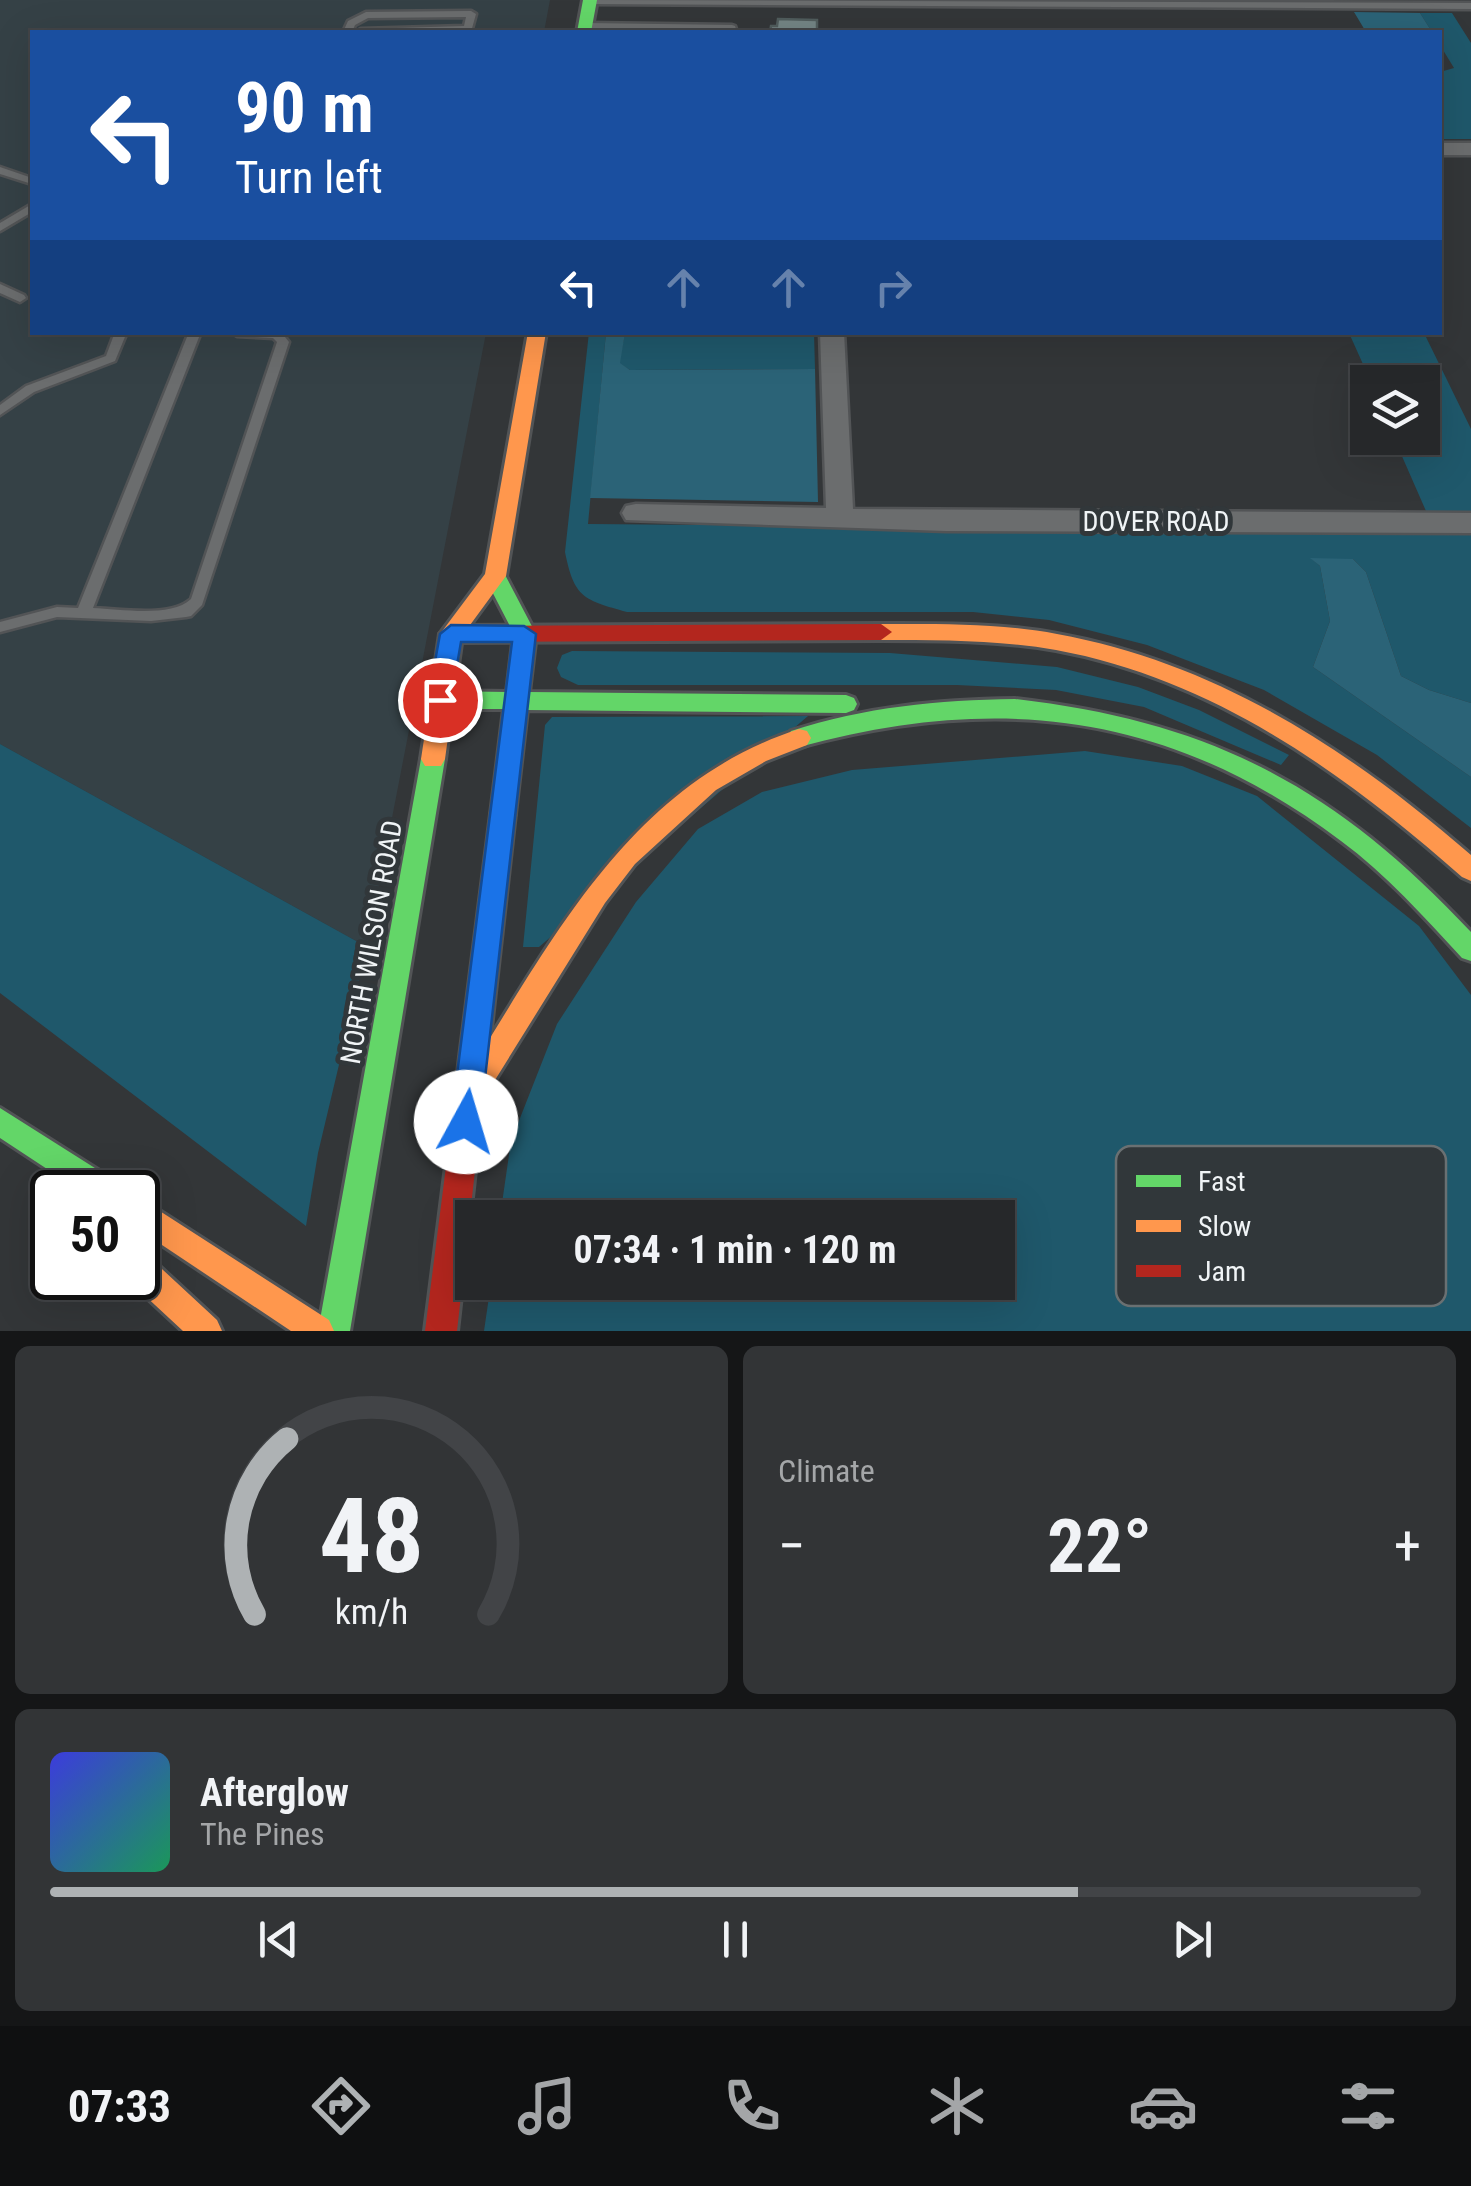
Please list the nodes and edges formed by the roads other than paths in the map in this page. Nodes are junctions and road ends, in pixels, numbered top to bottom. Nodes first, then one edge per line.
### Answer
1 (685, 0) edge
2 (590, 1) edge
3 (1471, 6) edge
4 (585, 29) edge
5 (349, 30) edge
6 (467, 30) edge
7 (668, 30) edge
8 (732, 30) edge
9 (1442, 149) edge
10 (1471, 149) edge
11 (0, 170) edge
12 (30, 180) edge
13 (30, 208) edge
14 (0, 228) edge
15 (0, 288) edge
16 (20, 298) dead end
17 (120, 335) edge
18 (194, 335) edge
19 (267, 335) edge
20 (536, 335) edge
21 (832, 335) edge
22 (0, 411) edge
23 (636, 514) dead end
24 (840, 518) junction
25 (1471, 524) edge
26 (495, 576) junction
27 (84, 612) junction
28 (0, 627) edge
29 (451, 634) junction
30 (524, 634) junction
31 (440, 700) junction
32 (519, 700) junction
33 (968, 706) junction
34 (1471, 870) edge
35 (1471, 950) edge
36 (467, 1100) junction
37 (0, 1122) edge
38 (0, 1141) edge
39 (28, 1167) dead end
40 (74, 1170) edge
41 (160, 1227) edge
42 (160, 1288) edge
43 (206, 1331) edge
44 (318, 1331) edge
45 (334, 1331) edge
46 (440, 1331) edge

1 - 2 lane
1 - 3 lane
2 - 4 main road
4 - 7 lane
5 - 6 lane
7 - 8 lane
9 - 10 street
11 - 12 lane
13 - 14 lane
15 - 16 lane
17 - 22 lane
18 - 27 lane
19 - 27 lane
20 - 26 main road, NORTH WILSON ROAD
21 - 24 street
23 - 24 street, DOVER ROAD
24 - 25 street, DOVER ROAD
26 - 29 main road, NORTH WILSON ROAD
26 - 30 main road
27 - 28 lane
29 - 30 main road
29 - 31 main road, NORTH WILSON ROAD
30 - 32 main road
30 - 34 main road
31 - 32 main road
31 - 45 main road, NORTH WILSON ROAD
32 - 33 main road
32 - 36 main road
33 - 35 main road
33 - 36 main road
36 - 46 main road
37 - 40 main road
38 - 39 main road
41 - 44 main road
42 - 43 main road

